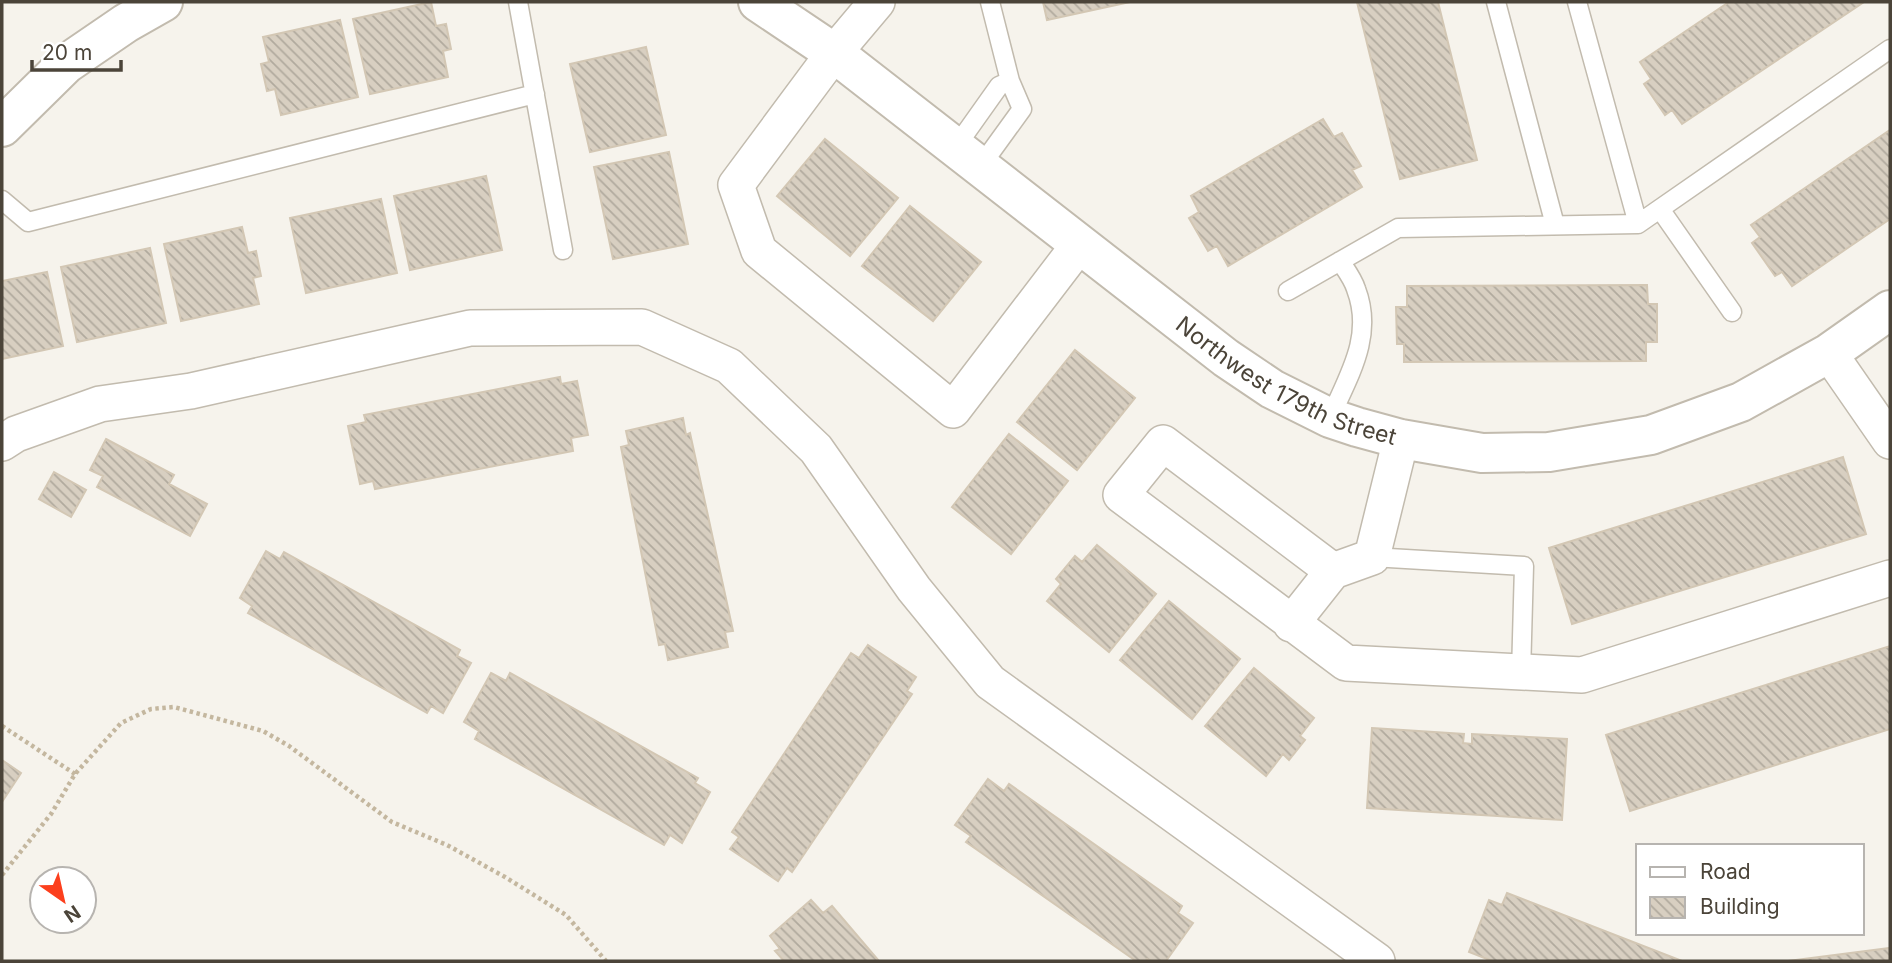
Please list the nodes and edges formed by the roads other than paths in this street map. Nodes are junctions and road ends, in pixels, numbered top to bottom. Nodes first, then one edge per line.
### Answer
1 (163, 2) edge
2 (518, 2) edge
3 (758, 2) edge
4 (877, 2) edge
5 (990, 2) edge
6 (1496, 2) edge
7 (1577, 2) edge
8 (122, 12) edge
9 (1890, 49) edge
10 (834, 52) junction
11 (1010, 81) junction
12 (534, 94) junction
13 (2, 127) edge
14 (968, 158) junction
15 (2, 200) edge
16 (1660, 209) junction
17 (1555, 225) junction
18 (1638, 225) junction
19 (1079, 245) junction
20 (563, 250) dead end
21 (1340, 261) junction
22 (1288, 291) dead end
23 (1890, 310) edge
24 (1732, 312) dead end
25 (1829, 353) junction
26 (1330, 418) junction
27 (1401, 439) junction
28 (1890, 441) edge
29 (2, 443) edge
30 (1372, 557) junction
31 (1333, 571) junction
32 (1890, 578) edge
33 (1291, 624) junction
34 (1521, 674) junction
35 (1377, 961) edge

1 - 8 street
2 - 12 lane
3 - 10 street, Northwest 179th Street
4 - 10 street
5 - 11 lane
6 - 17 lane
7 - 18 lane
8 - 13 street
9 - 16 lane
10 - 14 street, Northwest 179th Street
10 - 19 street
11 - 14 lane
11 - 14 lane
12 - 15 lane
12 - 20 lane
14 - 19 street, Northwest 179th Street
16 - 18 lane
16 - 24 lane
17 - 18 lane
17 - 21 lane
19 - 26 street, Northwest 179th Street
21 - 22 lane
21 - 26 lane
23 - 25 street, Northwest 179th Street
25 - 27 street, Northwest 179th Street
25 - 28 street
26 - 27 street, Northwest 179th Street
27 - 30 street
29 - 35 street
30 - 31 street
30 - 34 lane
31 - 33 street
31 - 33 street
32 - 34 street
33 - 34 street

